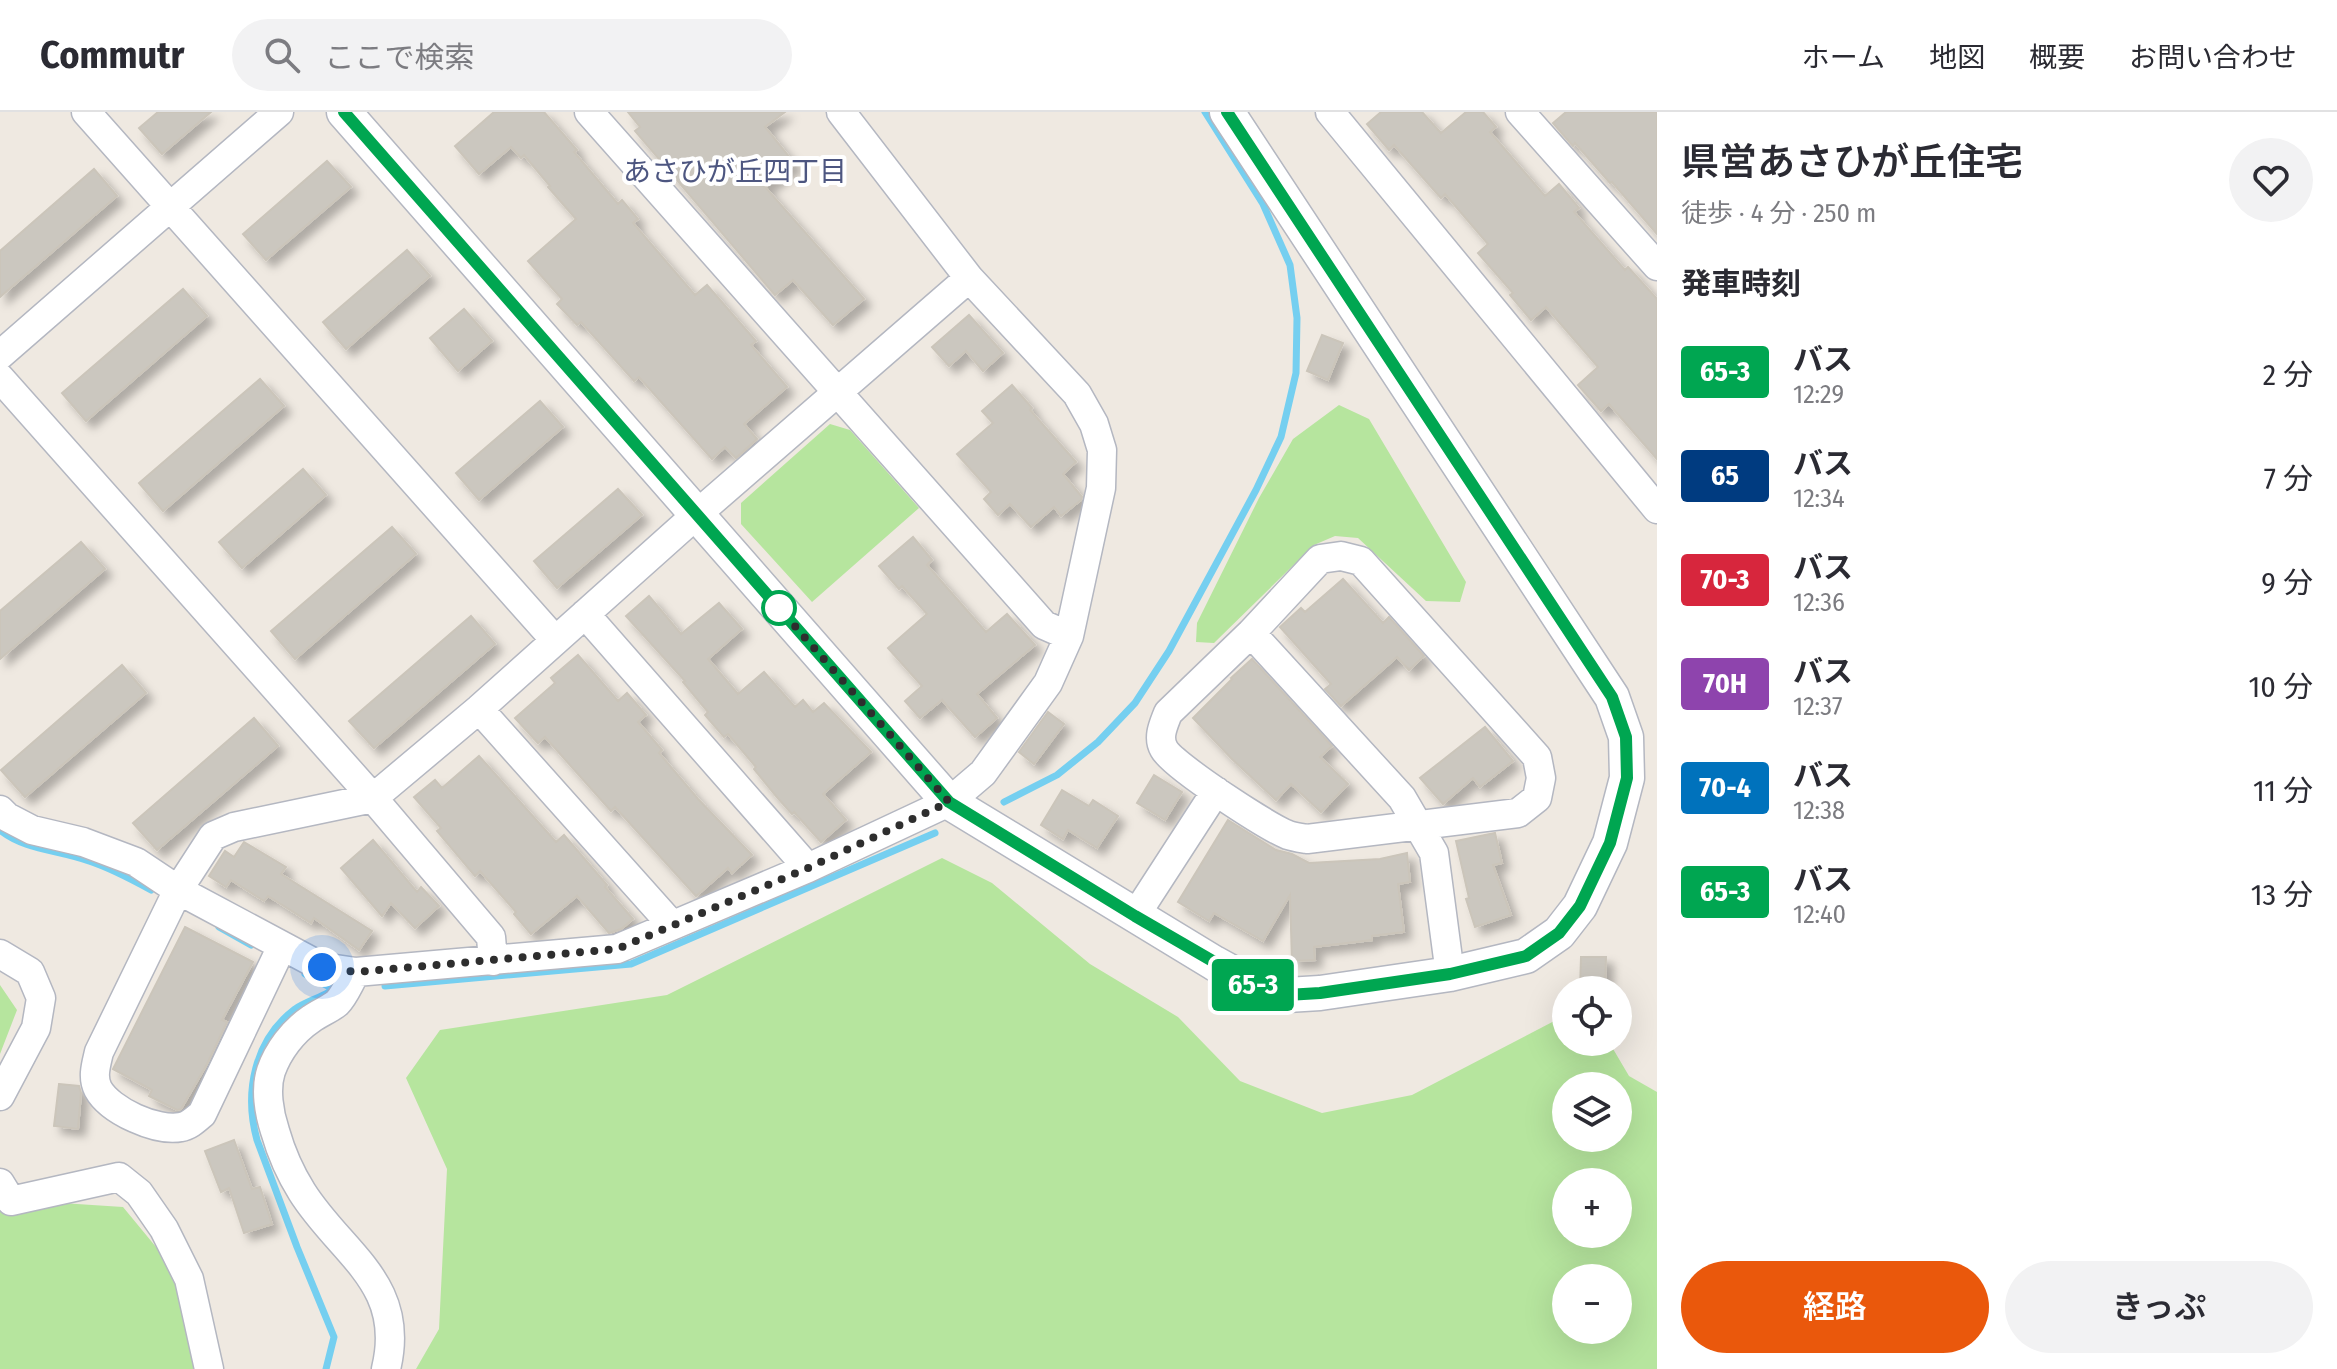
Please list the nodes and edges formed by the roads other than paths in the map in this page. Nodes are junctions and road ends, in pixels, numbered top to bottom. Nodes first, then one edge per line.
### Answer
1 (86, 112) edge
2 (279, 112) edge
3 (344, 112) edge
4 (589, 112) edge
5 (841, 112) edge
6 (1227, 112) edge
7 (1330, 112) edge
8 (1520, 112) edge
9 (170, 207) junction
10 (1657, 266) edge
11 (969, 278) junction
12 (0, 355) edge
13 (0, 378) edge
14 (837, 394) junction
15 (1652, 492) edge
16 (696, 515) junction
17 (585, 614) junction
18 (1251, 633) junction
19 (1069, 636) junction
20 (555, 640) junction
21 (479, 709) junction
22 (1216, 791) junction
23 (373, 798) junction
24 (949, 802) junction
25 (0, 810) edge
26 (1418, 825) junction
27 (808, 868) junction
28 (178, 890) junction
29 (1135, 916) junction
30 (672, 925) junction
31 (282, 946) junction
32 (0, 954) edge
33 (493, 961) junction
34 (356, 972) junction
35 (1450, 974) junction
36 (0, 1096) edge
37 (0, 1183) edge
38 (209, 1369) edge
39 (386, 1369) edge

1 - 9 street
2 - 9 street
3 - 16 street
4 - 14 street
5 - 11 street
6 - 35 street
7 - 15 street
8 - 10 street
9 - 12 street
9 - 20 street
11 - 14 street
11 - 19 street
13 - 23 street
14 - 16 street
14 - 19 street
16 - 17 street
16 - 24 street
17 - 20 street
17 - 27 street
18 - 22 street
18 - 26 street
18 - 26 street
19 - 24 street
20 - 21 street
21 - 23 street
21 - 30 street
22 - 26 street
22 - 29 street
23 - 28 street
23 - 33 street
24 - 27 street
24 - 29 street
25 - 28 street
26 - 35 street
27 - 30 street
28 - 31 street
28 - 31 street
29 - 35 street
30 - 33 street
31 - 34 street
32 - 36 street
33 - 34 street
34 - 39 street
37 - 38 street

